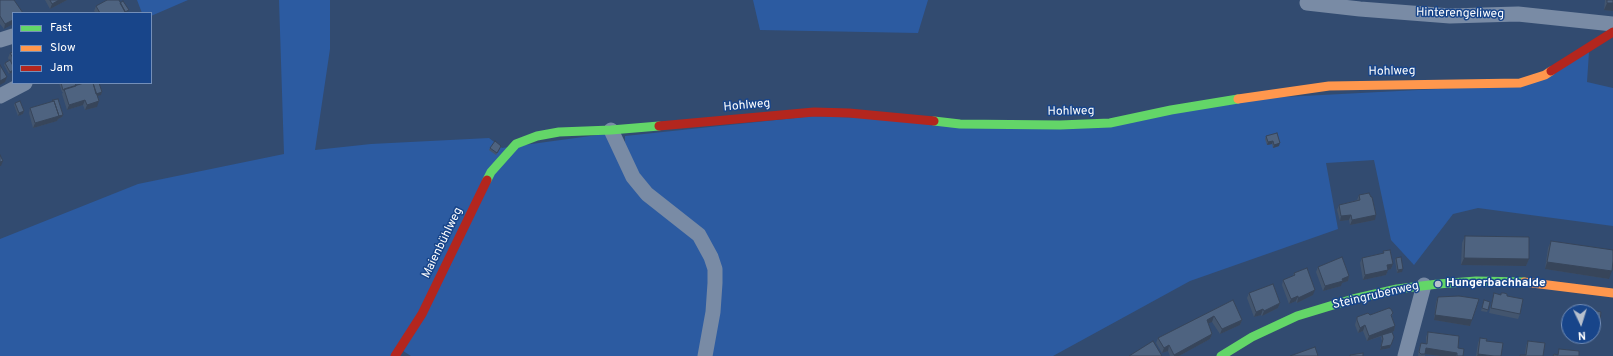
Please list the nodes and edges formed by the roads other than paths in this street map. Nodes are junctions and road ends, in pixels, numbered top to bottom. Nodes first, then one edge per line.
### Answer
1 (1307, 2) dead end
2 (1613, 24) edge
3 (1613, 32) edge
4 (12, 36) edge
5 (0, 40) edge
6 (23, 84) edge
7 (0, 96) edge
8 (611, 130) junction
9 (516, 144) joint
10 (1424, 285) junction
11 (1613, 293) edge
12 (395, 356) edge
13 (705, 356) edge
14 (1221, 356) edge
15 (1405, 356) edge

1 - 2 street, Hinterengeliweg
3 - 8 street, Hohlweg
4 - 5 street
6 - 7 street
8 - 9 street, Hohlweg
8 - 13 street
9 - 12 street, Maienbühlweg
10 - 11 street, Steingrubenweg
10 - 14 street, Steingrubenweg
10 - 15 street

